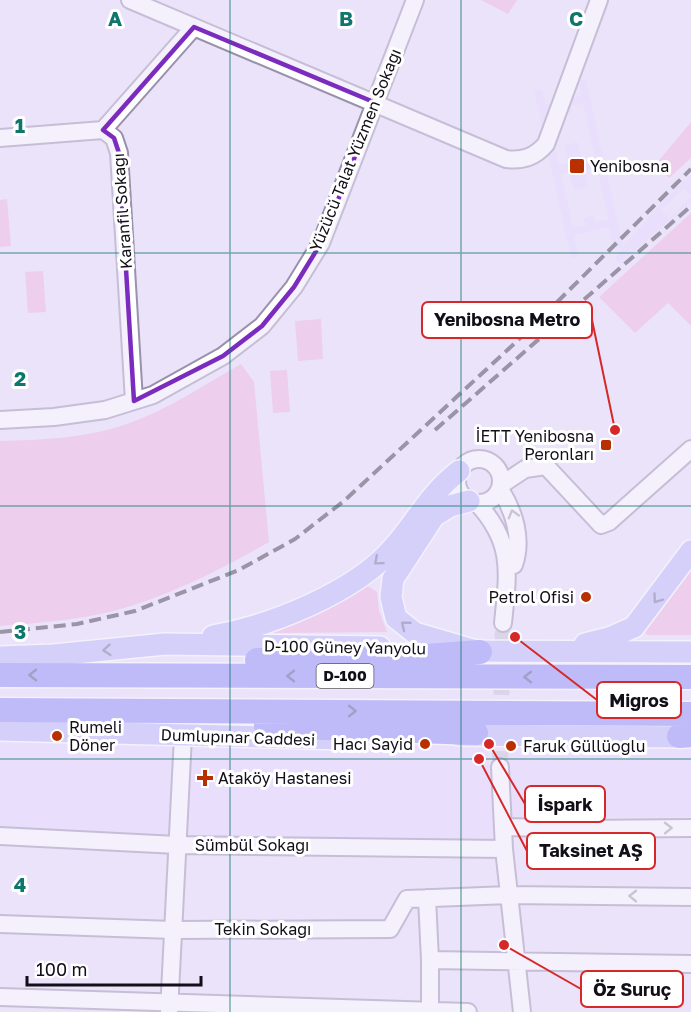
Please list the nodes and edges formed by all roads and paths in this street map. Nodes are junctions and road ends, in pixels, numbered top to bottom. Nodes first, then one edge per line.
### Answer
1 (130, 0) edge
2 (415, 0) edge
3 (599, 0) edge
4 (194, 27) junction
5 (376, 103) junction
6 (103, 130) junction
7 (0, 138) edge
8 (134, 401) junction
9 (0, 420) edge
10 (691, 449) edge
11 (459, 471) junction
12 (501, 487) junction
13 (473, 502) junction
14 (691, 551) edge
15 (507, 583) junction
16 (503, 623) tunnel mouth
17 (165, 644) junction
18 (480, 652) junction
19 (540, 652) junction
20 (691, 652) edge
21 (0, 657) edge
22 (0, 675) edge
23 (67, 675) junction
24 (691, 677) edge
25 (0, 710) edge
26 (42, 711) junction
27 (691, 714) edge
28 (0, 730) edge
29 (476, 733) junction
30 (183, 736) junction
31 (687, 736) edge
32 (500, 767) tunnel mouth
33 (504, 827) junction
34 (691, 828) edge
35 (0, 836) edge
36 (177, 845) junction
37 (504, 849) junction
38 (509, 895) junction
39 (691, 897) edge
40 (427, 898) junction
41 (0, 924) edge
42 (173, 930) junction
43 (430, 960) junction
44 (515, 960) junction
45 (691, 964) edge
46 (0, 997) edge
47 (169, 1006) edge
48 (430, 1009) junction
49 (468, 1012) edge
50 (522, 1012) edge

1 - 4 street
2 - 5 street, Yüzücü Talat Yüzmen Sokağı
3 - 5 street
4 - 5 street
4 - 6 street
5 - 8 street, Yüzücü Talat Yüzmen Sokağı
6 - 7 street, Karanfil Sokağı
6 - 8 street, Karanfil Sokağı
8 - 9 street, Yüzücü Talat Yüzmen Sokağı
10 - 12 street
11 - 12 street
11 - 13 street
11 -> 17 main road
12 - 13 street
15 -> 12 street
13 - 15 street
18 -> 13 main road
14 -> 19 main road
15 - 16 street
17 - 18 main road, D-100 Güney Yanyolu
17 -> 21 main road, D-100 Güney Yanyolu
18 - 19 main road, D-100 Güney Yanyolu
18 - 23 highway
19 - 20 main road, D-100 Güney Yanyolu
23 -> 22 highway, D-100
24 -> 23 highway, D-100
25 - 26 highway, D-100
26 -> 27 highway, D-100
26 - 29 highway
28 - 30 main road, Dumlupınar Caddesi
29 - 30 main road, Dumlupınar Caddesi
29 - 31 main road, Dumlupınar Caddesi
30 - 36 street
32 - 33 street
33 -> 34 street
33 - 37 street
35 - 36 street, Sümbül Sokağı
36 - 37 street, Sümbül Sokağı
36 - 42 street
37 - 38 street
39 -> 38 street, Tekin Sokağı
38 - 40 street, Tekin Sokağı
38 - 44 street
40 - 42 street, Tekin Sokağı
40 - 43 street
41 - 42 street, Tekin Sokağı
42 - 47 street
43 - 44 street
43 - 48 street
44 - 45 street
44 - 50 street
46 - 47 street
47 - 48 street
48 - 49 street

